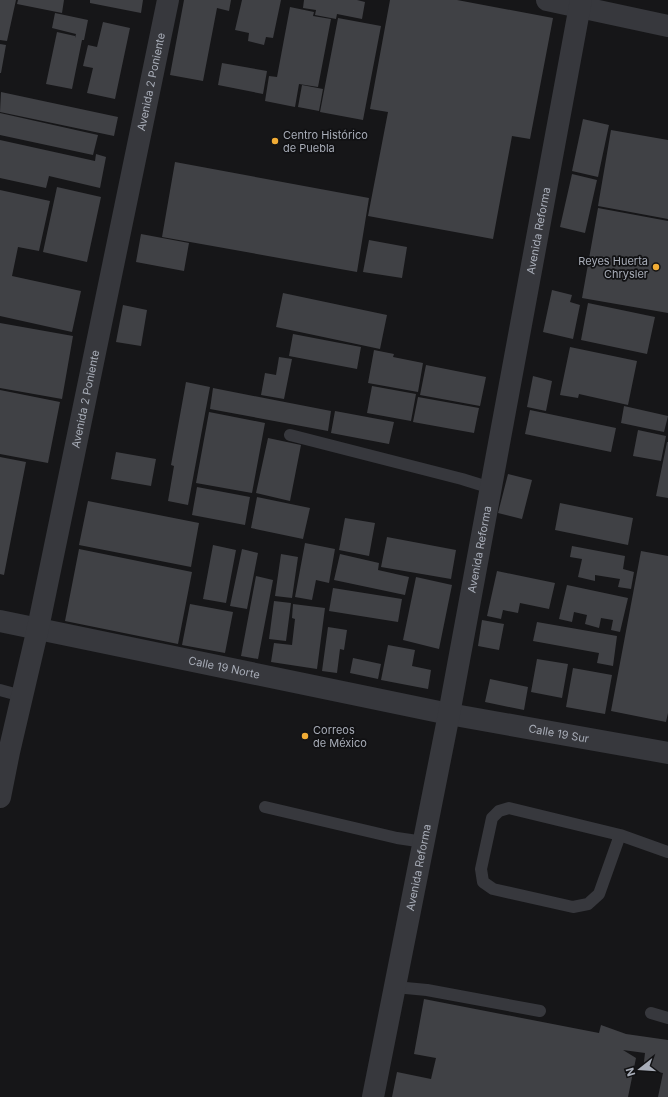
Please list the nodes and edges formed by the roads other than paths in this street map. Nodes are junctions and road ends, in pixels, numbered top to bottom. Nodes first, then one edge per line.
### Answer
1 (168, 0) edge
2 (547, 0) edge
3 (580, 3) edge
4 (668, 26) edge
5 (290, 435) dead end
6 (491, 488) junction
7 (0, 621) edge
8 (38, 628) junction
9 (0, 690) edge
10 (22, 696) junction
11 (449, 714) junction
12 (5, 751) edge
13 (668, 753) edge
14 (0, 798) edge
15 (265, 807) dead end
16 (620, 835) junction
17 (424, 842) junction
18 (668, 852) edge
19 (395, 987) junction
20 (540, 1011) dead end
21 (652, 1013) dead end
22 (668, 1018) edge
23 (373, 1097) edge

1 - 8 street, Avenida 2 Poniente
2 - 3 street
3 - 4 street
3 - 6 street, Avenida Reforma
5 - 6 lane
6 - 11 street, Avenida Reforma
7 - 8 street, Calle 19 Norte
8 - 10 street, Avenida 2 Poniente
8 - 11 street, Calle 19 Norte
9 - 10 lane
10 - 12 street, Avenida 2 Poniente
11 - 13 street, Calle 19 Sur
11 - 17 street, Avenida Reforma
12 - 14 street, Avenida 2 Poniente
15 - 17 lane
16 - 16 lane
16 - 18 lane
17 - 19 street, Avenida Reforma
19 - 20 lane
19 - 23 street, Avenida Reforma
21 - 22 lane

